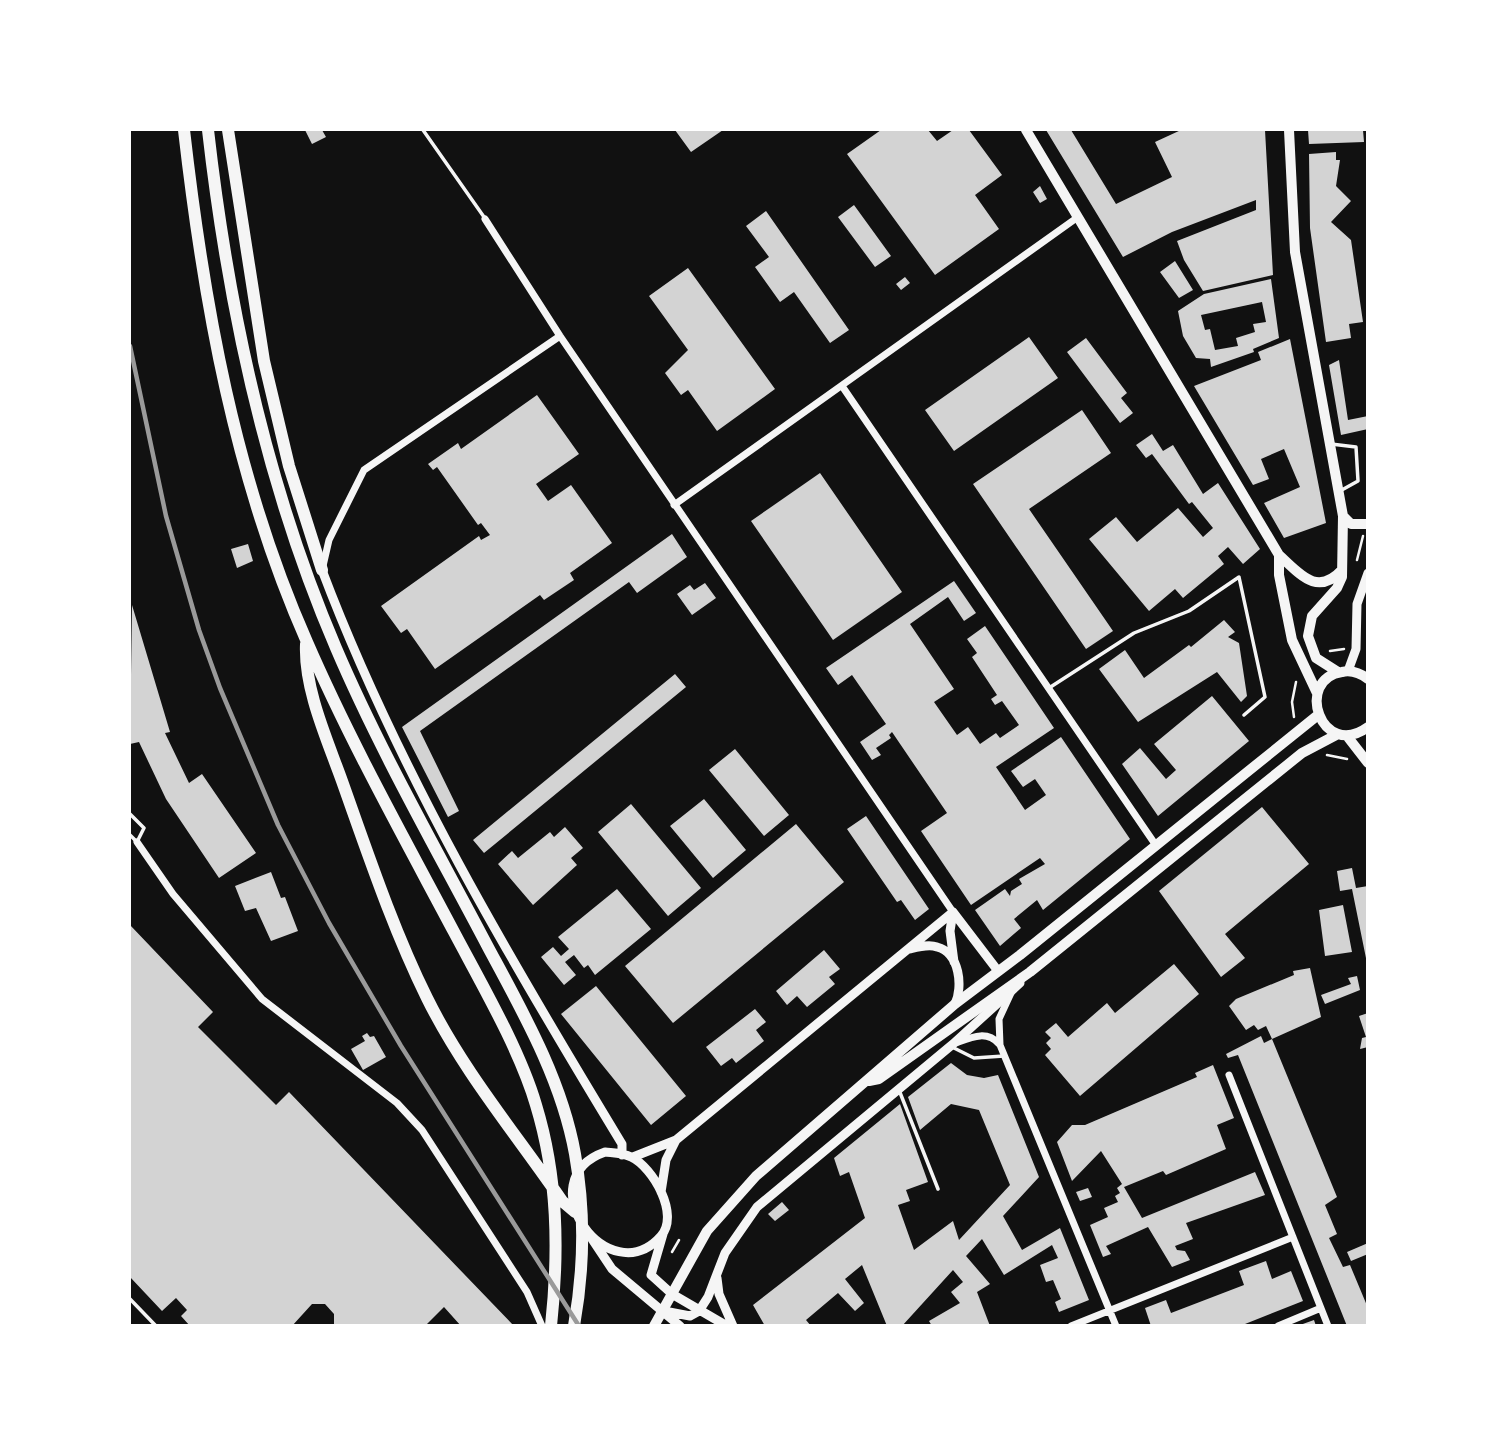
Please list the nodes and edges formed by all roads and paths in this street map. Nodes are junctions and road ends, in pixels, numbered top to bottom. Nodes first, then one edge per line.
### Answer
1 (184, 130) edge
2 (208, 130) edge
3 (228, 130) edge
4 (422, 130) edge
5 (1026, 130) edge
6 (1290, 130) edge
7 (1078, 217) junction
8 (485, 219) joint
9 (560, 336) junction
10 (842, 386) junction
11 (1330, 444) junction
12 (1338, 492) junction
13 (674, 505) junction
14 (1343, 516) junction
15 (1367, 524) edge
16 (1279, 555) junction
17 (1344, 568) junction
18 (322, 570) junction
19 (1367, 573) edge
20 (306, 640) junction
21 (1343, 672) junction
22 (1367, 679) edge
23 (1049, 688) junction
24 (1317, 693) junction
25 (1244, 715) dead end
26 (1318, 715) junction
27 (1367, 727) edge
28 (1343, 735) junction
29 (1367, 763) edge
30 (130, 814) edge
31 (130, 835) edge
32 (137, 842) junction
33 (1155, 844) junction
34 (953, 912) junction
35 (908, 949) junction
36 (955, 965) junction
37 (998, 971) junction
38 (1030, 972) junction
39 (1011, 993) junction
40 (955, 1004) junction
41 (952, 1045) junction
42 (999, 1045) junction
43 (1004, 1056) junction
44 (1229, 1075) dead end
45 (869, 1081) junction
46 (898, 1088) junction
47 (676, 1140) junction
48 (622, 1154) junction
49 (633, 1157) junction
50 (938, 1189) dead end
51 (661, 1192) junction
52 (575, 1212) junction
53 (664, 1233) junction
54 (589, 1235) junction
55 (1293, 1237) junction
56 (718, 1269) junction
57 (130, 1299) edge
58 (1321, 1308) junction
59 (1110, 1310) junction
60 (664, 1311) junction
61 (699, 1311) junction
62 (156, 1325) edge
63 (542, 1325) edge
64 (551, 1325) edge
65 (574, 1325) edge
66 (654, 1325) edge
67 (680, 1325) edge
68 (727, 1325) edge
69 (733, 1325) edge
70 (1071, 1325) edge
71 (1116, 1325) edge
72 (1278, 1325) edge
73 (1328, 1325) edge

1 - 20 highway
2 - 65 highway
3 - 18 highway
4 - 8 lane
5 - 7 main road
6 - 11 main road
7 - 10 street
7 - 16 main road
8 - 9 street
9 - 13 street
9 - 18 street
10 - 13 street
10 - 23 street
11 - 12 main road
11 - 12 lane
12 - 14 main road
13 - 34 street
14 - 15 main road
14 - 17 main road
16 - 17 main road
16 - 24 main road
17 - 21 main road
18 - 48 street
19 - 21 street
20 - 52 highway
20 - 64 highway
21 - 22 main road
21 - 24 main road
23 - 25 lane
23 - 33 street
24 - 26 main road
26 - 28 main road
26 - 33 main road
27 - 28 main road
28 - 29 main road
28 - 38 main road
30 - 32 lane
31 - 32 lane
32 - 63 street
33 - 37 main road
34 - 35 street
34 - 36 street
34 - 37 street
35 - 36 street
35 - 47 street
36 - 40 street
37 - 40 main road
38 - 39 street
38 - 45 main road
39 - 41 street
39 - 42 street
40 - 45 main road
41 - 42 street
41 - 43 lane
41 - 46 street
42 - 43 street
43 - 59 street
44 - 55 street
45 - 66 main road
46 - 50 lane
46 - 56 street
47 - 49 street
47 - 51 street
48 - 49 street
48 - 52 street
49 - 51 street
51 - 53 street
52 - 54 street
53 - 54 street
53 - 61 street
54 - 60 street
55 - 58 street
55 - 59 street
56 - 61 street
56 - 69 street
57 - 62 lane
58 - 72 street
58 - 73 street
59 - 70 street
59 - 71 street
60 - 61 street
60 - 67 street
61 - 68 street

